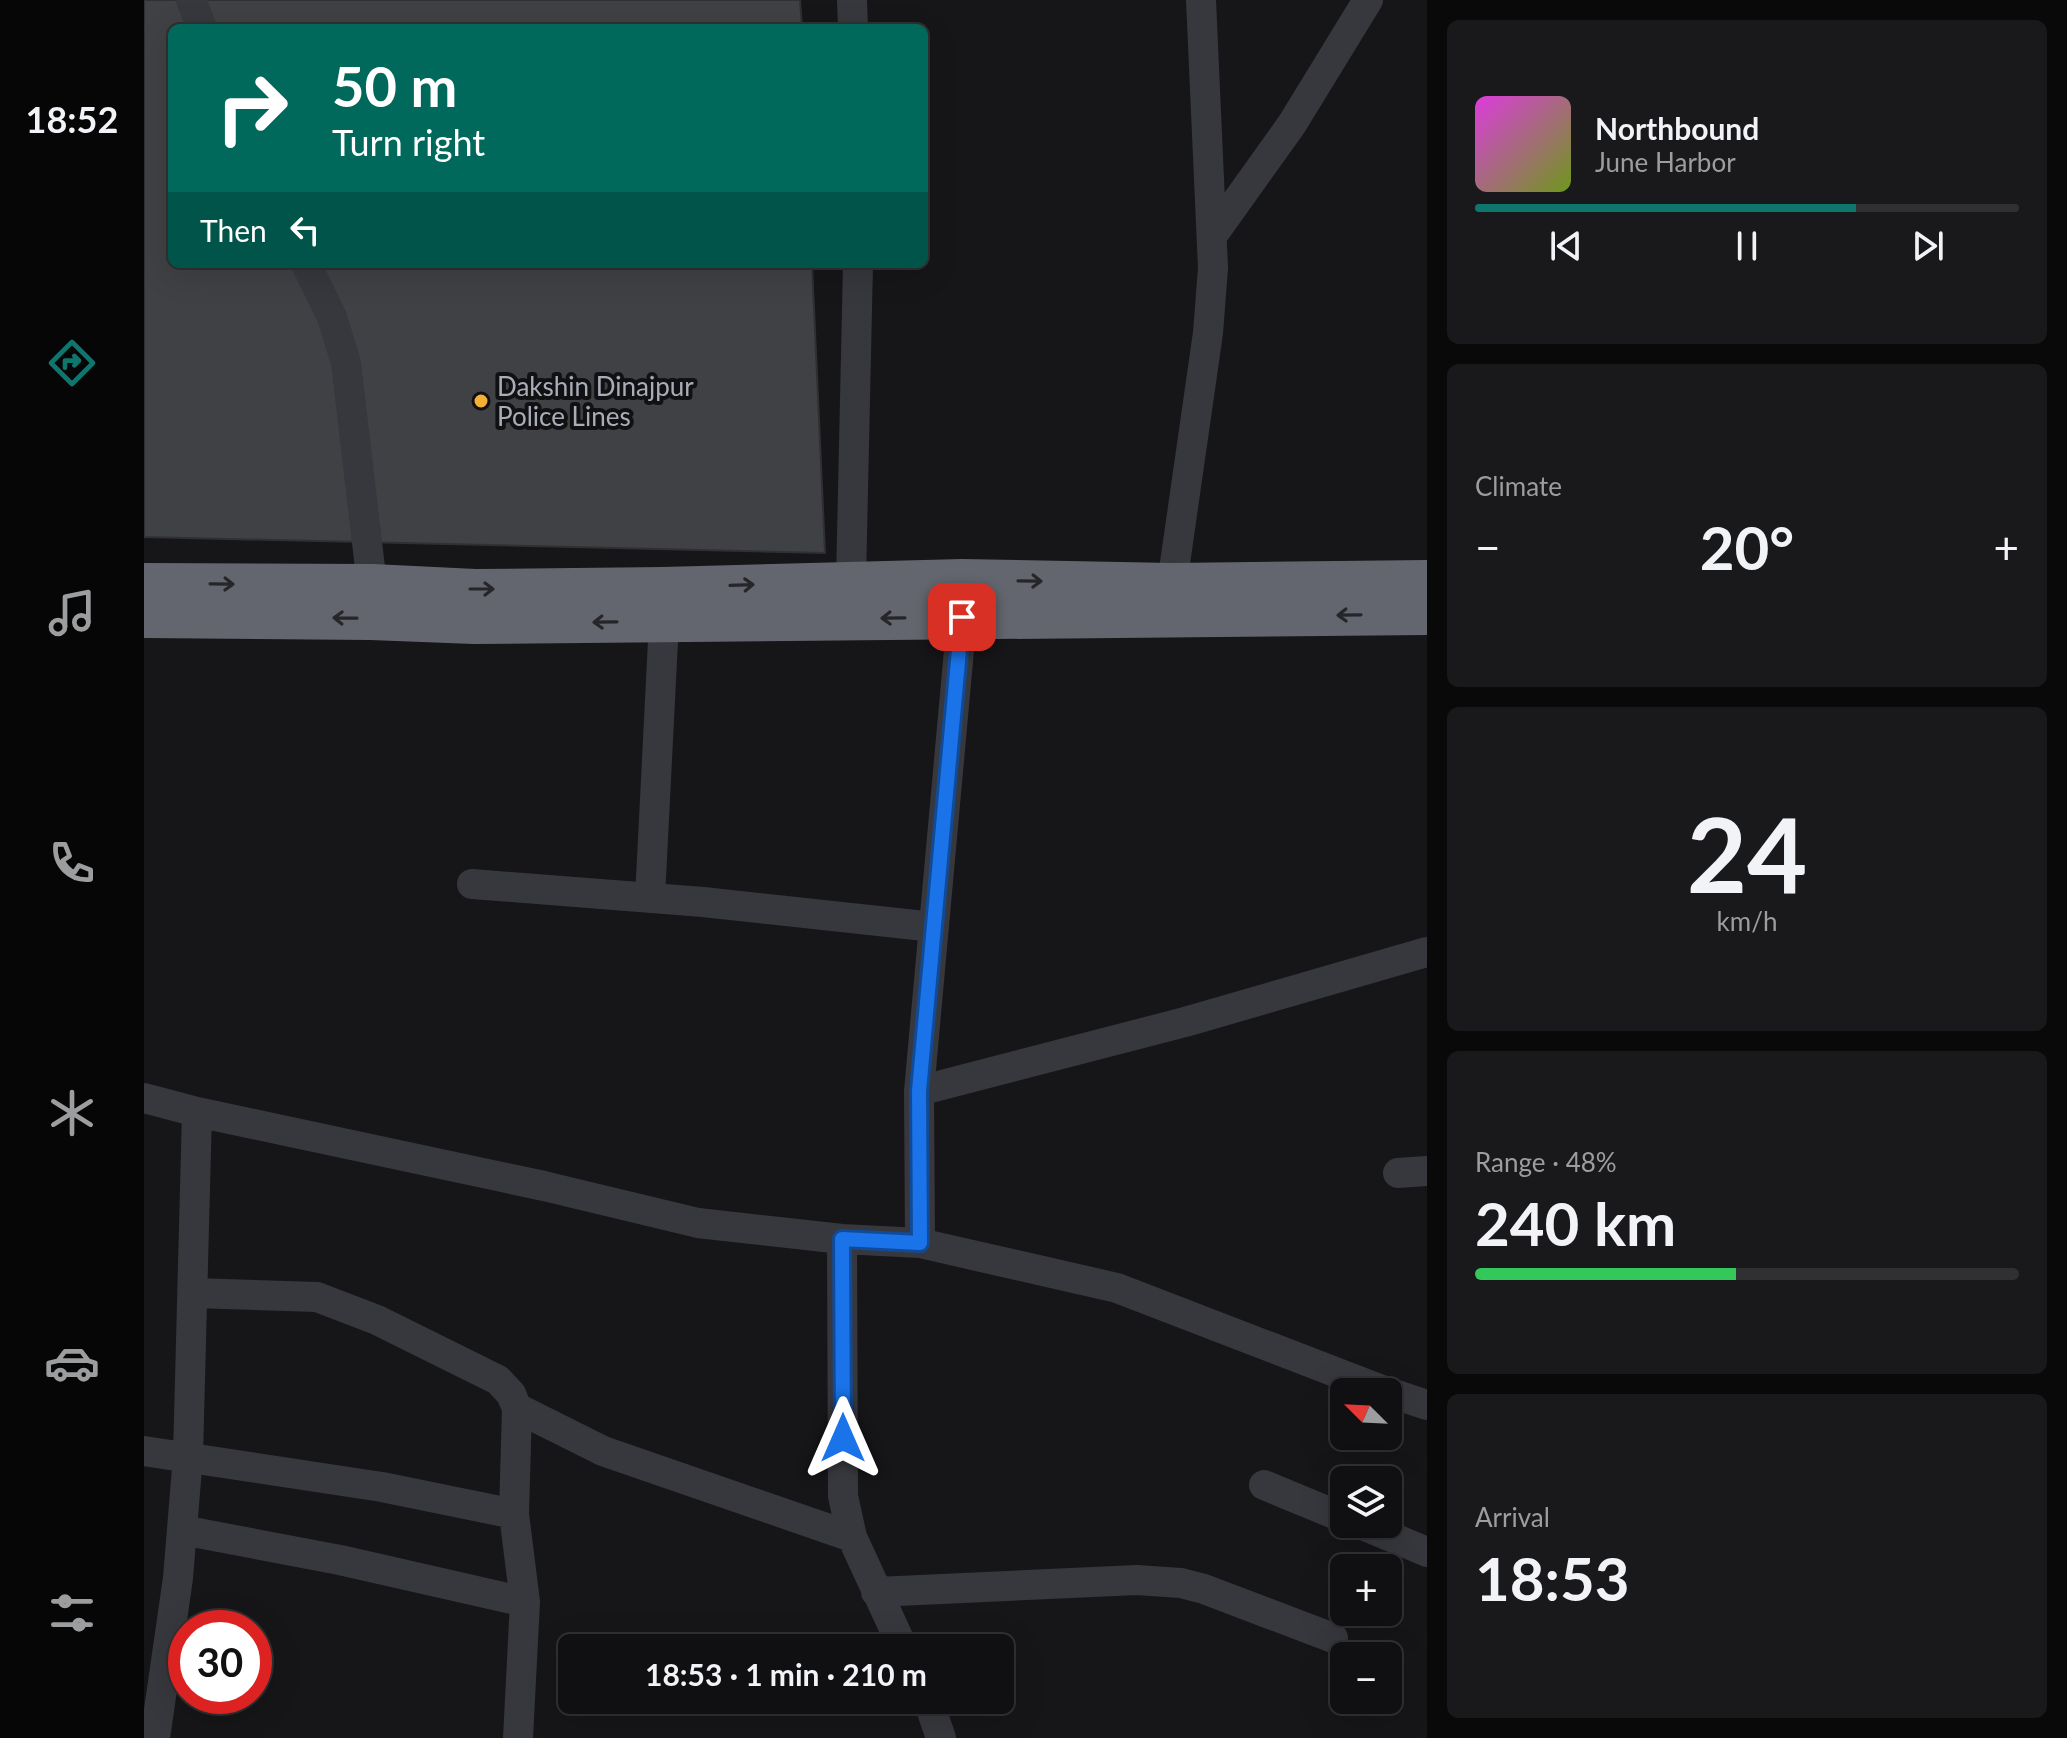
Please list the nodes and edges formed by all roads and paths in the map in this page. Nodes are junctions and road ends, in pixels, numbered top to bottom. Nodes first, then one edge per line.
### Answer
1 (191, 0) edge
2 (852, 0) edge
3 (1201, 0) edge
4 (1368, 0) edge
5 (200, 24) edge
6 (853, 24) edge
7 (1212, 236) junction
8 (308, 268) edge
9 (858, 268) edge
10 (851, 581) junction
11 (1427, 581) edge
12 (144, 584) edge
13 (1172, 584) junction
14 (372, 585) junction
15 (1427, 614) edge
16 (144, 617) edge
17 (962, 617) junction
18 (664, 621) junction
19 (472, 884) dead end
20 (650, 898) junction
21 (934, 927) junction
22 (1427, 952) edge
23 (919, 1091) junction
24 (144, 1098) edge
25 (197, 1112) junction
26 (842, 1239) junction
27 (920, 1243) junction
28 (193, 1293) junction
29 (1352, 1378) edge
30 (1402, 1397) edge
31 (1427, 1405) edge
32 (517, 1408) junction
33 (144, 1451) edge
34 (188, 1456) junction
35 (1264, 1485) dead end
36 (1330, 1512) edge
37 (514, 1514) junction
38 (182, 1530) junction
39 (852, 1537) junction
40 (1394, 1538) edge
41 (1427, 1552) edge
42 (876, 1592) junction
43 (525, 1602) junction
44 (896, 1634) edge
45 (1333, 1638) dead end
46 (933, 1714) edge
47 (151, 1735) edge
48 (518, 1738) edge
49 (941, 1738) edge

1 - 5 street
2 - 6 street
3 - 7 street
4 - 7 street
7 - 13 street
8 - 14 street
9 - 10 street
10 -> 13 highway
14 -> 10 highway
11 - 13 highway
12 -> 14 highway
15 -> 17 highway
18 -> 16 highway
17 -> 18 highway
17 - 21 street
18 - 20 street
19 - 20 street
20 - 21 street
21 - 23 street
22 - 23 street
23 - 27 street
24 - 25 street
25 - 26 street
25 - 28 street
26 - 27 street
26 - 39 street
27 - 29 street
28 - 32 street
28 - 34 street
30 - 31 street
32 - 37 street
32 - 39 street
33 - 34 street
34 - 37 street
34 - 38 street
35 - 36 street
37 - 43 street
38 - 43 street
38 - 47 street
39 - 42 street
40 - 41 street
42 - 44 street
42 - 45 street
43 - 48 street
46 - 49 street

